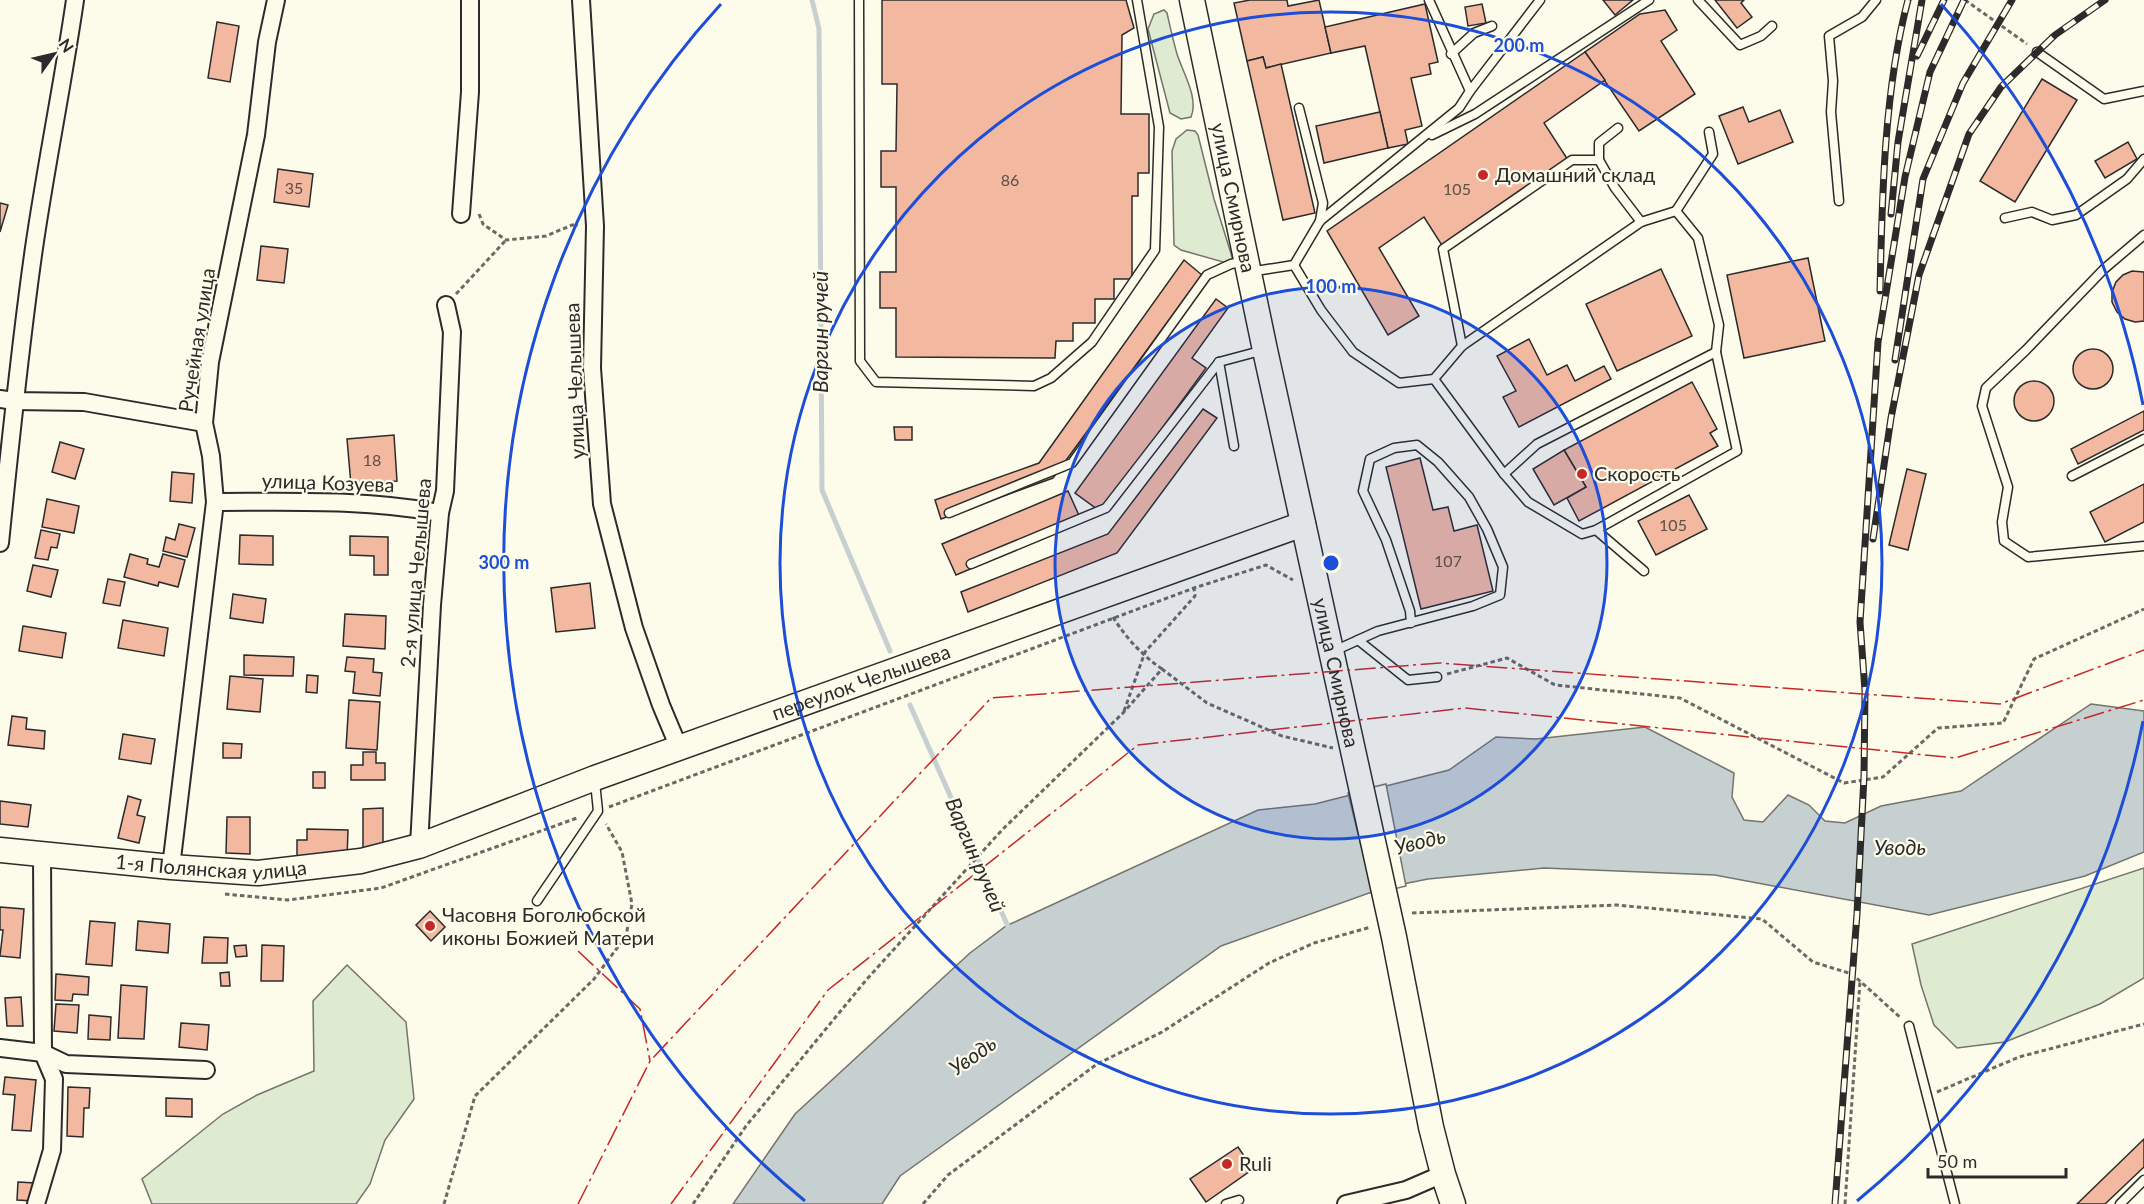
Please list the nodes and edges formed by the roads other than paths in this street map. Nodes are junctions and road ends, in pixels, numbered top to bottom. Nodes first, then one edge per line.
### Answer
1 (75, 0) edge
2 (276, 0) edge
3 (470, 0) edge
4 (581, 0) edge
5 (859, 0) edge
6 (1137, 0) edge
7 (1192, 0) edge
8 (1429, 0) edge
9 (1540, 0) edge
10 (1648, 0) edge
11 (1698, 0) edge
12 (1876, 0) edge
13 (1492, 26) dead end
14 (1772, 26) dead end
15 (2037, 52) road end
16 (1451, 54) junction
17 (2144, 91) edge
18 (1470, 92) junction
19 (1299, 108) dead end
20 (1618, 128) dead end
21 (1709, 132) dead end
22 (1421, 140) junction
23 (2144, 159) edge
24 (1599, 160) junction
25 (1839, 201) dead end
26 (1676, 211) junction
27 (461, 214) dead end
28 (2005, 218) dead end
29 (1320, 221) junction
30 (1641, 222) junction
31 (2144, 235) edge
32 (1294, 265) junction
33 (1247, 267) junction
34 (446, 305) road end
35 (1462, 346) junction
36 (1265, 350) junction
37 (1716, 352) junction
38 (1219, 362) junction
39 (1434, 379) junction
40 (7, 400) edge
41 (204, 423) junction
42 (2144, 439) edge
43 (1234, 446) dead end
44 (1504, 474) junction
45 (2072, 476) dead end
46 (215, 502) junction
47 (440, 513) junction
48 (949, 513) dead end
49 (1304, 524) junction
50 (1596, 530) junction
51 (0, 543) edge
52 (2144, 546) edge
53 (971, 564) dead end
54 (1644, 571) dead end
55 (1411, 623) junction
56 (1358, 640) junction
57 (1331, 652) junction
58 (1437, 677) road end
59 (679, 748) junction
60 (595, 778) junction
61 (419, 846) junction
62 (0, 850) edge
63 (42, 854) junction
64 (171, 867) junction
65 (537, 901) dead end
66 (1909, 1026) road end
67 (0, 1048) edge
68 (43, 1053) junction
69 (206, 1070) dead end
70 (1443, 1174) junction
71 (2144, 1180) edge
72 (1239, 1200) dead end
73 (36, 1204) edge
74 (1226, 1204) edge
75 (1346, 1204) edge
76 (1453, 1204) edge
77 (1955, 1204) edge
78 (2120, 1204) edge

1 - 40 street
2 - 41 street, Ручейная улица
3 - 27 street
4 - 59 street, улица Челышева
5 - 6 lane
7 - 33 street, улица Смирнова
8 - 16 lane
9 - 18 lane
10 - 22 lane
11 - 14 lane
12 - 25 lane
13 - 16 lane
15 - 17 lane
16 - 18 lane
18 - 22 lane
19 - 29 lane
20 - 24 lane
21 - 26 lane
22 - 29 lane
23 - 28 lane
24 - 30 lane
24 - 35 lane
26 - 30 lane
26 - 37 lane
29 - 32 lane
30 - 35 lane
31 - 52 lane
32 - 33 lane
32 - 39 lane
33 - 36 street, улица Смирнова
33 - 48 lane
34 - 47 street, 2-я улица Челышева
35 - 39 lane
36 - 38 lane
36 - 49 street, улица Смирнова
37 - 44 lane
37 - 50 lane
38 - 43 lane
38 - 53 lane
39 - 44 lane
40 - 41 street
40 - 51 street
41 - 46 street, Ручейная улица
42 - 45 lane
44 - 50 lane
46 - 47 street, улица Козуева
46 - 64 street, Ручейная улица
47 - 61 street, 2-я улица Челышева
49 - 57 street, улица Смирнова
49 - 59 street, переулок Челышева
50 - 54 lane
55 - 55 lane
55 - 56 lane
56 - 57 lane
56 - 58 lane
57 - 70 street, улица Смирнова
59 - 60 street, переулок Челышева
60 - 61 street, переулок Челышева
60 - 65 lane
61 - 64 street, 1-я Полянская улица
62 - 63 street, 1-я Полянская улица
63 - 64 street, 1-я Полянская улица
63 - 68 street
66 - 77 lane
67 - 68 street
68 - 69 street
68 - 73 street
70 - 75 street
70 - 76 street, улица Смирнова
71 - 78 lane
72 - 74 lane

